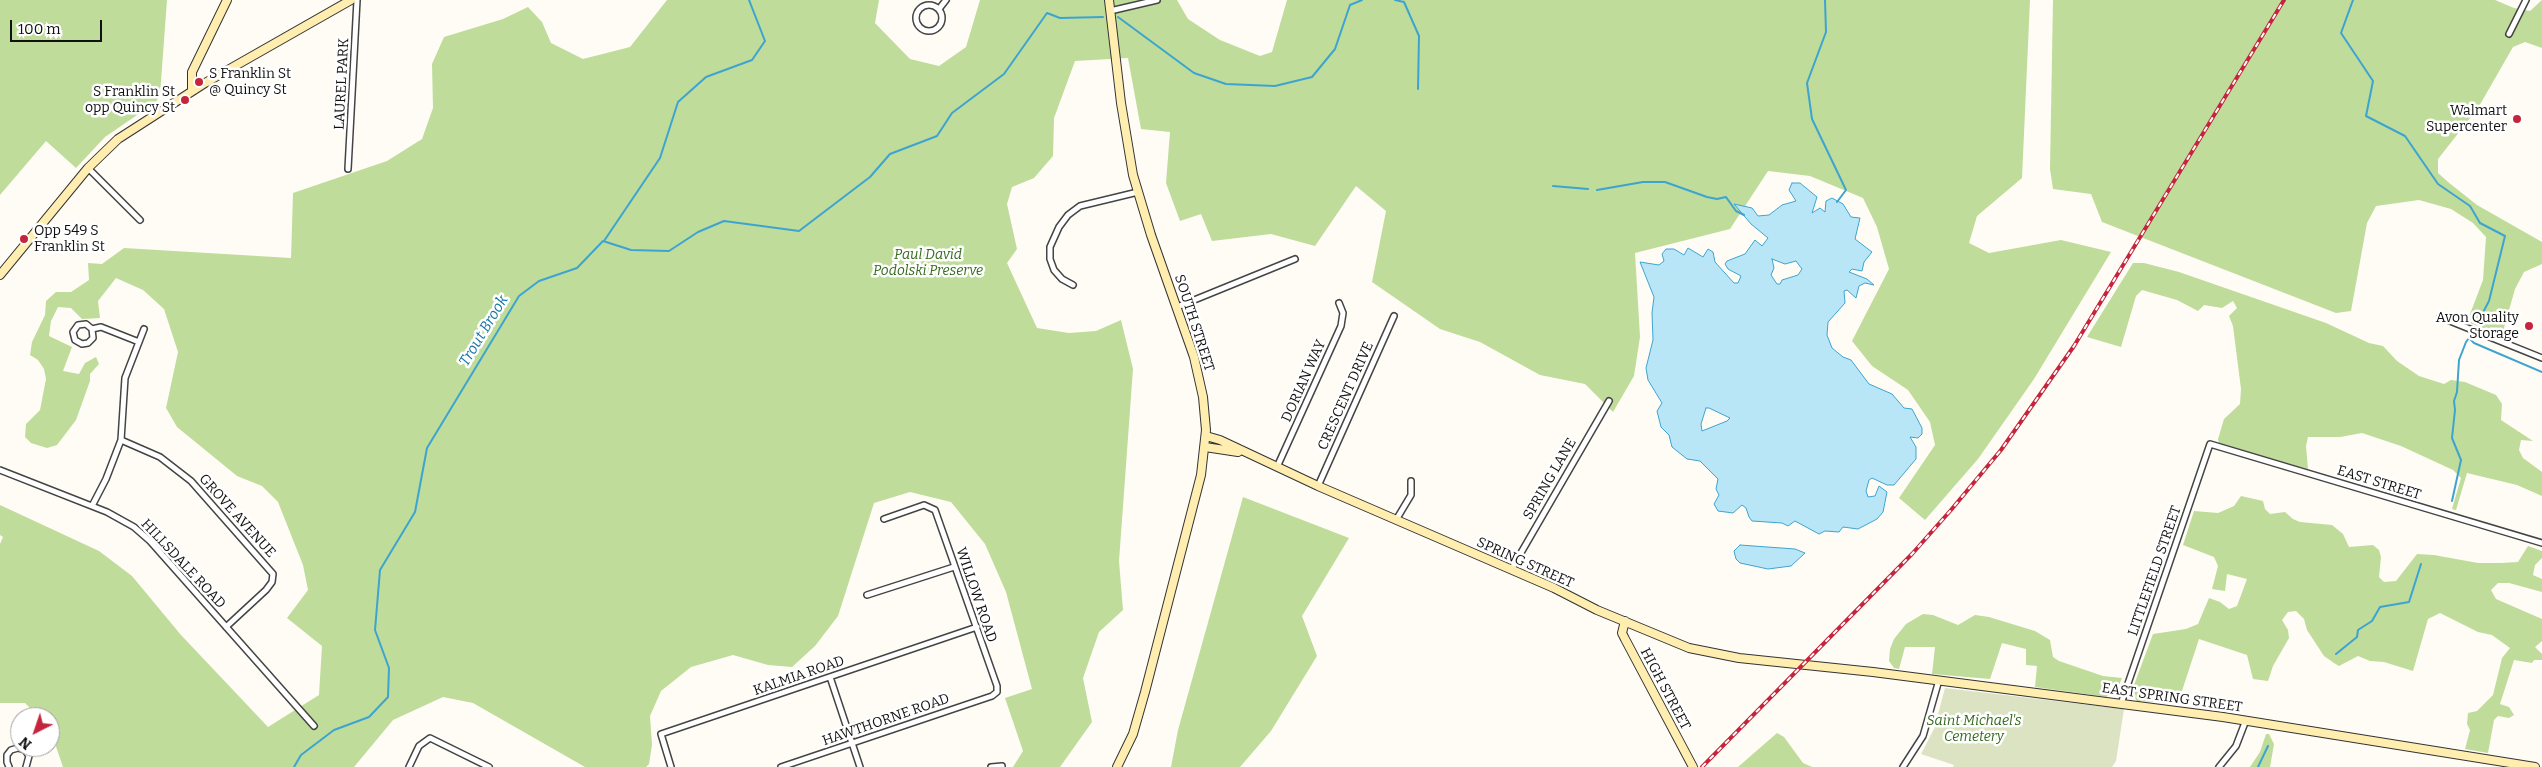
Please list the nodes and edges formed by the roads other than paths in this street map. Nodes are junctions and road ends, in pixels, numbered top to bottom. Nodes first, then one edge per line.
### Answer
1 (227, 0) edge
2 (351, 0) edge
3 (356, 0) edge
4 (946, 0) edge
5 (1109, 0) edge
6 (1157, 0) edge
7 (2526, 0) edge
8 (938, 9) junction
9 (1110, 11) junction
10 (2509, 34) dead end
11 (192, 91) junction
12 (88, 168) junction
13 (348, 169) dead end
14 (1138, 192) junction
15 (140, 220) dead end
16 (1295, 259) dead end
17 (0, 275) edge
18 (1073, 285) dead end
19 (1339, 303) dead end
20 (1177, 307) junction
21 (1394, 316) dead end
22 (2440, 317) dead end
23 (144, 329) dead end
24 (92, 330) junction
25 (139, 342) junction
26 (2542, 358) edge
27 (1609, 401) dead end
28 (1206, 436) junction
29 (121, 440) junction
30 (2210, 444) joint
31 (1205, 447) junction
32 (1244, 453) junction
33 (1277, 467) junction
34 (0, 470) edge
35 (1411, 481) dead end
36 (1318, 486) junction
37 (92, 506) junction
38 (884, 519) dead end
39 (1396, 520) junction
40 (2542, 544) edge
41 (954, 567) junction
42 (1511, 570) junction
43 (867, 595) dead end
44 (1625, 621) junction
45 (226, 626) junction
46 (977, 628) junction
47 (1804, 664) joint
48 (830, 677) junction
49 (1938, 680) junction
50 (996, 692) joint
51 (2121, 704) junction
52 (2246, 720) junction
53 (314, 726) dead end
54 (852, 744) junction
55 (1002, 766) dead end
56 (10, 767) edge
57 (26, 767) edge
58 (409, 767) edge
59 (487, 767) edge
60 (671, 767) edge
61 (780, 767) edge
62 (860, 767) edge
63 (991, 767) edge
64 (1117, 767) edge
65 (1693, 767) edge
66 (1903, 767) edge
67 (2219, 767) edge
68 (2534, 767) edge

1 - 11 main road
2 - 11 main road
3 - 13 street, LAUREL PARK
4 - 8 street
5 - 9 main road, SOUTH STREET
6 - 9 street
7 - 10 street
8 - 8 street
9 - 14 main road, SOUTH STREET
11 - 12 main road
12 - 15 street
12 - 17 main road
14 - 18 street
14 - 20 main road, SOUTH STREET
16 - 20 street
19 - 33 street, DORIAN WAY
20 - 28 main road, SOUTH STREET
21 - 36 street, CRESCENT DRIVE
22 - 26 street
23 - 25 street
24 - 24 street
24 - 25 street
25 - 29 street
27 - 42 street, SPRING LANE
28 - 31 main road, SOUTH STREET
28 - 32 main road, SPRING STREET
29 - 37 street
29 - 45 street, GROVE AVENUE
30 - 40 street, EAST STREET
30 - 51 street, LITTLEFIELD STREET
31 - 32 main road, SPRING STREET
31 - 64 main road, SOUTH STREET
32 - 33 main road, SPRING STREET
33 - 36 main road, SPRING STREET
34 - 37 street, HILLSDALE ROAD
35 - 39 street
36 - 39 main road, SPRING STREET
37 - 45 street, HILLSDALE ROAD
38 - 41 street, WILLOW ROAD
39 - 42 main road, SPRING STREET
41 - 43 street
41 - 46 street, WILLOW ROAD
42 - 44 main road, SPRING STREET
44 - 47 main road, SPRING STREET
44 - 65 main road, HIGH STREET
45 - 53 street, HILLSDALE ROAD
46 - 48 street, KALMIA ROAD
46 - 50 street, WILLOW ROAD
47 - 49 main road, EAST SPRING STREET
48 - 54 street
48 - 60 street, KALMIA ROAD
49 - 51 main road, EAST SPRING STREET
49 - 66 street
50 - 54 street, HAWTHORNE ROAD
51 - 52 main road, EAST SPRING STREET
52 - 67 street
52 - 68 main road, EAST SPRING STREET
54 - 61 street, HAWTHORNE ROAD
54 - 62 street
55 - 63 street
56 - 57 street
58 - 59 street

